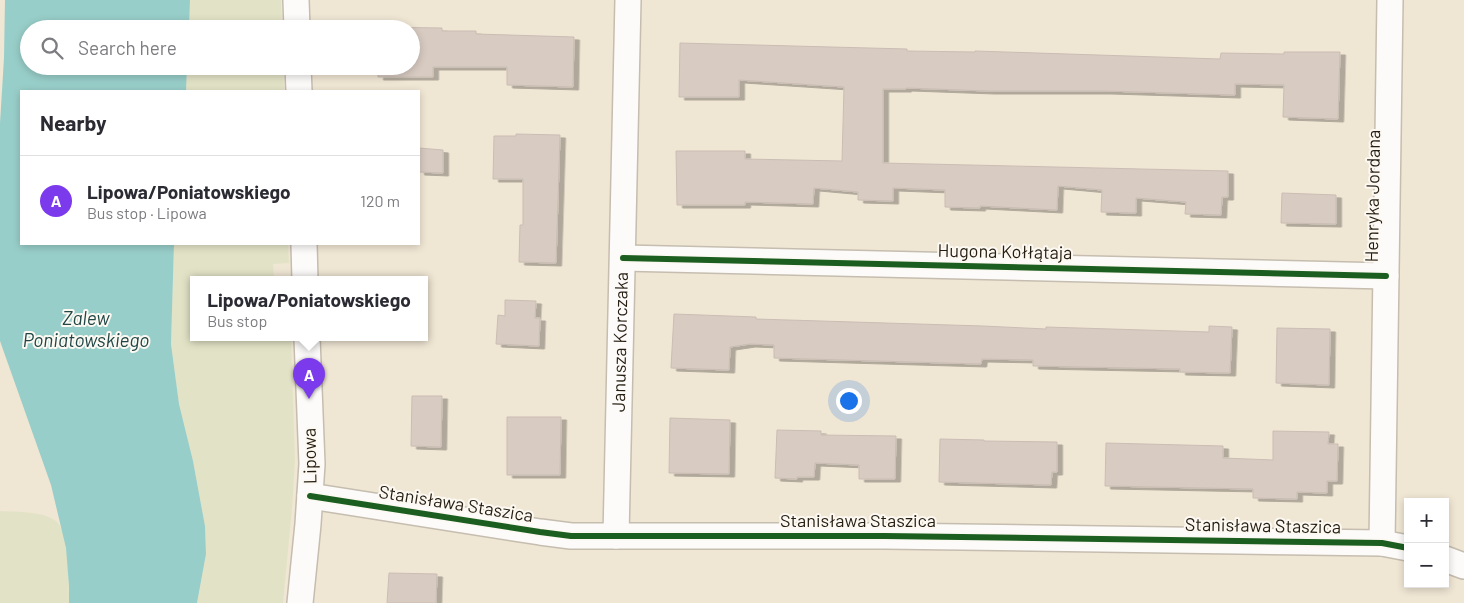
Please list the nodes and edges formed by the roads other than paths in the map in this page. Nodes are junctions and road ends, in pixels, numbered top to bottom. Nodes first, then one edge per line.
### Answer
1 (296, 0) edge
2 (628, 0) edge
3 (1390, 0) edge
4 (297, 20) edge
5 (298, 75) edge
6 (299, 90) edge
7 (304, 245) edge
8 (623, 258) junction
9 (305, 276) edge
10 (1386, 276) junction
11 (307, 341) edge
12 (310, 496) junction
13 (616, 536) junction
14 (1382, 543) junction
15 (1404, 547) edge
16 (1449, 561) edge
17 (1464, 566) edge
18 (300, 603) edge

1 - 4 street
2 - 8 street, Janusza Korczaka
3 - 10 street, Henryka Jordana
5 - 6 street
7 - 9 street
8 - 10 street, Hugona Kołłątaja
8 - 13 street, Janusza Korczaka
10 - 14 street, Henryka Jordana
11 - 12 street, Lipowa
12 - 13 street, Stanisława Staszica
12 - 18 street, Lipowa
13 - 14 street, Stanisława Staszica
14 - 15 street, Stanisława Staszica
16 - 17 street

